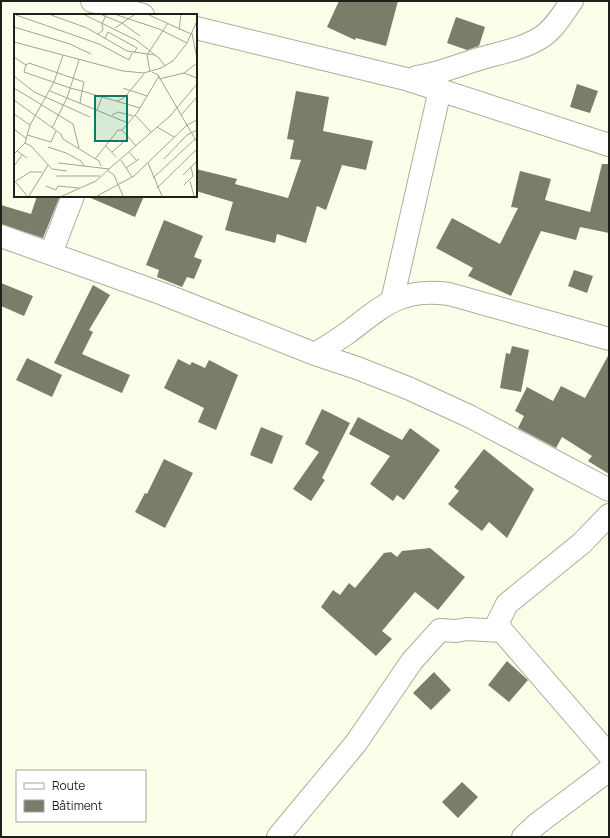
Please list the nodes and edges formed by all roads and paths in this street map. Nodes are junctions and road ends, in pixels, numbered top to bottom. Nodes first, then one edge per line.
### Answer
1 (92, 1) edge
2 (572, 1) edge
3 (139, 14) edge
4 (197, 28) edge
5 (436, 83) junction
6 (609, 145) edge
7 (73, 197) edge
8 (1, 236) edge
9 (52, 252) junction
10 (392, 301) junction
11 (609, 339) edge
12 (315, 354) junction
13 (609, 490) edge
14 (609, 515) edge
15 (502, 631) junction
16 (609, 755) edge
17 (609, 770) edge
18 (278, 837) edge
19 (523, 837) edge

1 - 3 street
2 - 5 street
4 - 5 street
5 - 6 street
5 - 10 street
7 - 9 street
8 - 9 street
9 - 12 street
10 - 11 street
10 - 12 street
12 - 13 street
14 - 15 street
15 - 16 street
15 - 18 street
17 - 19 street

